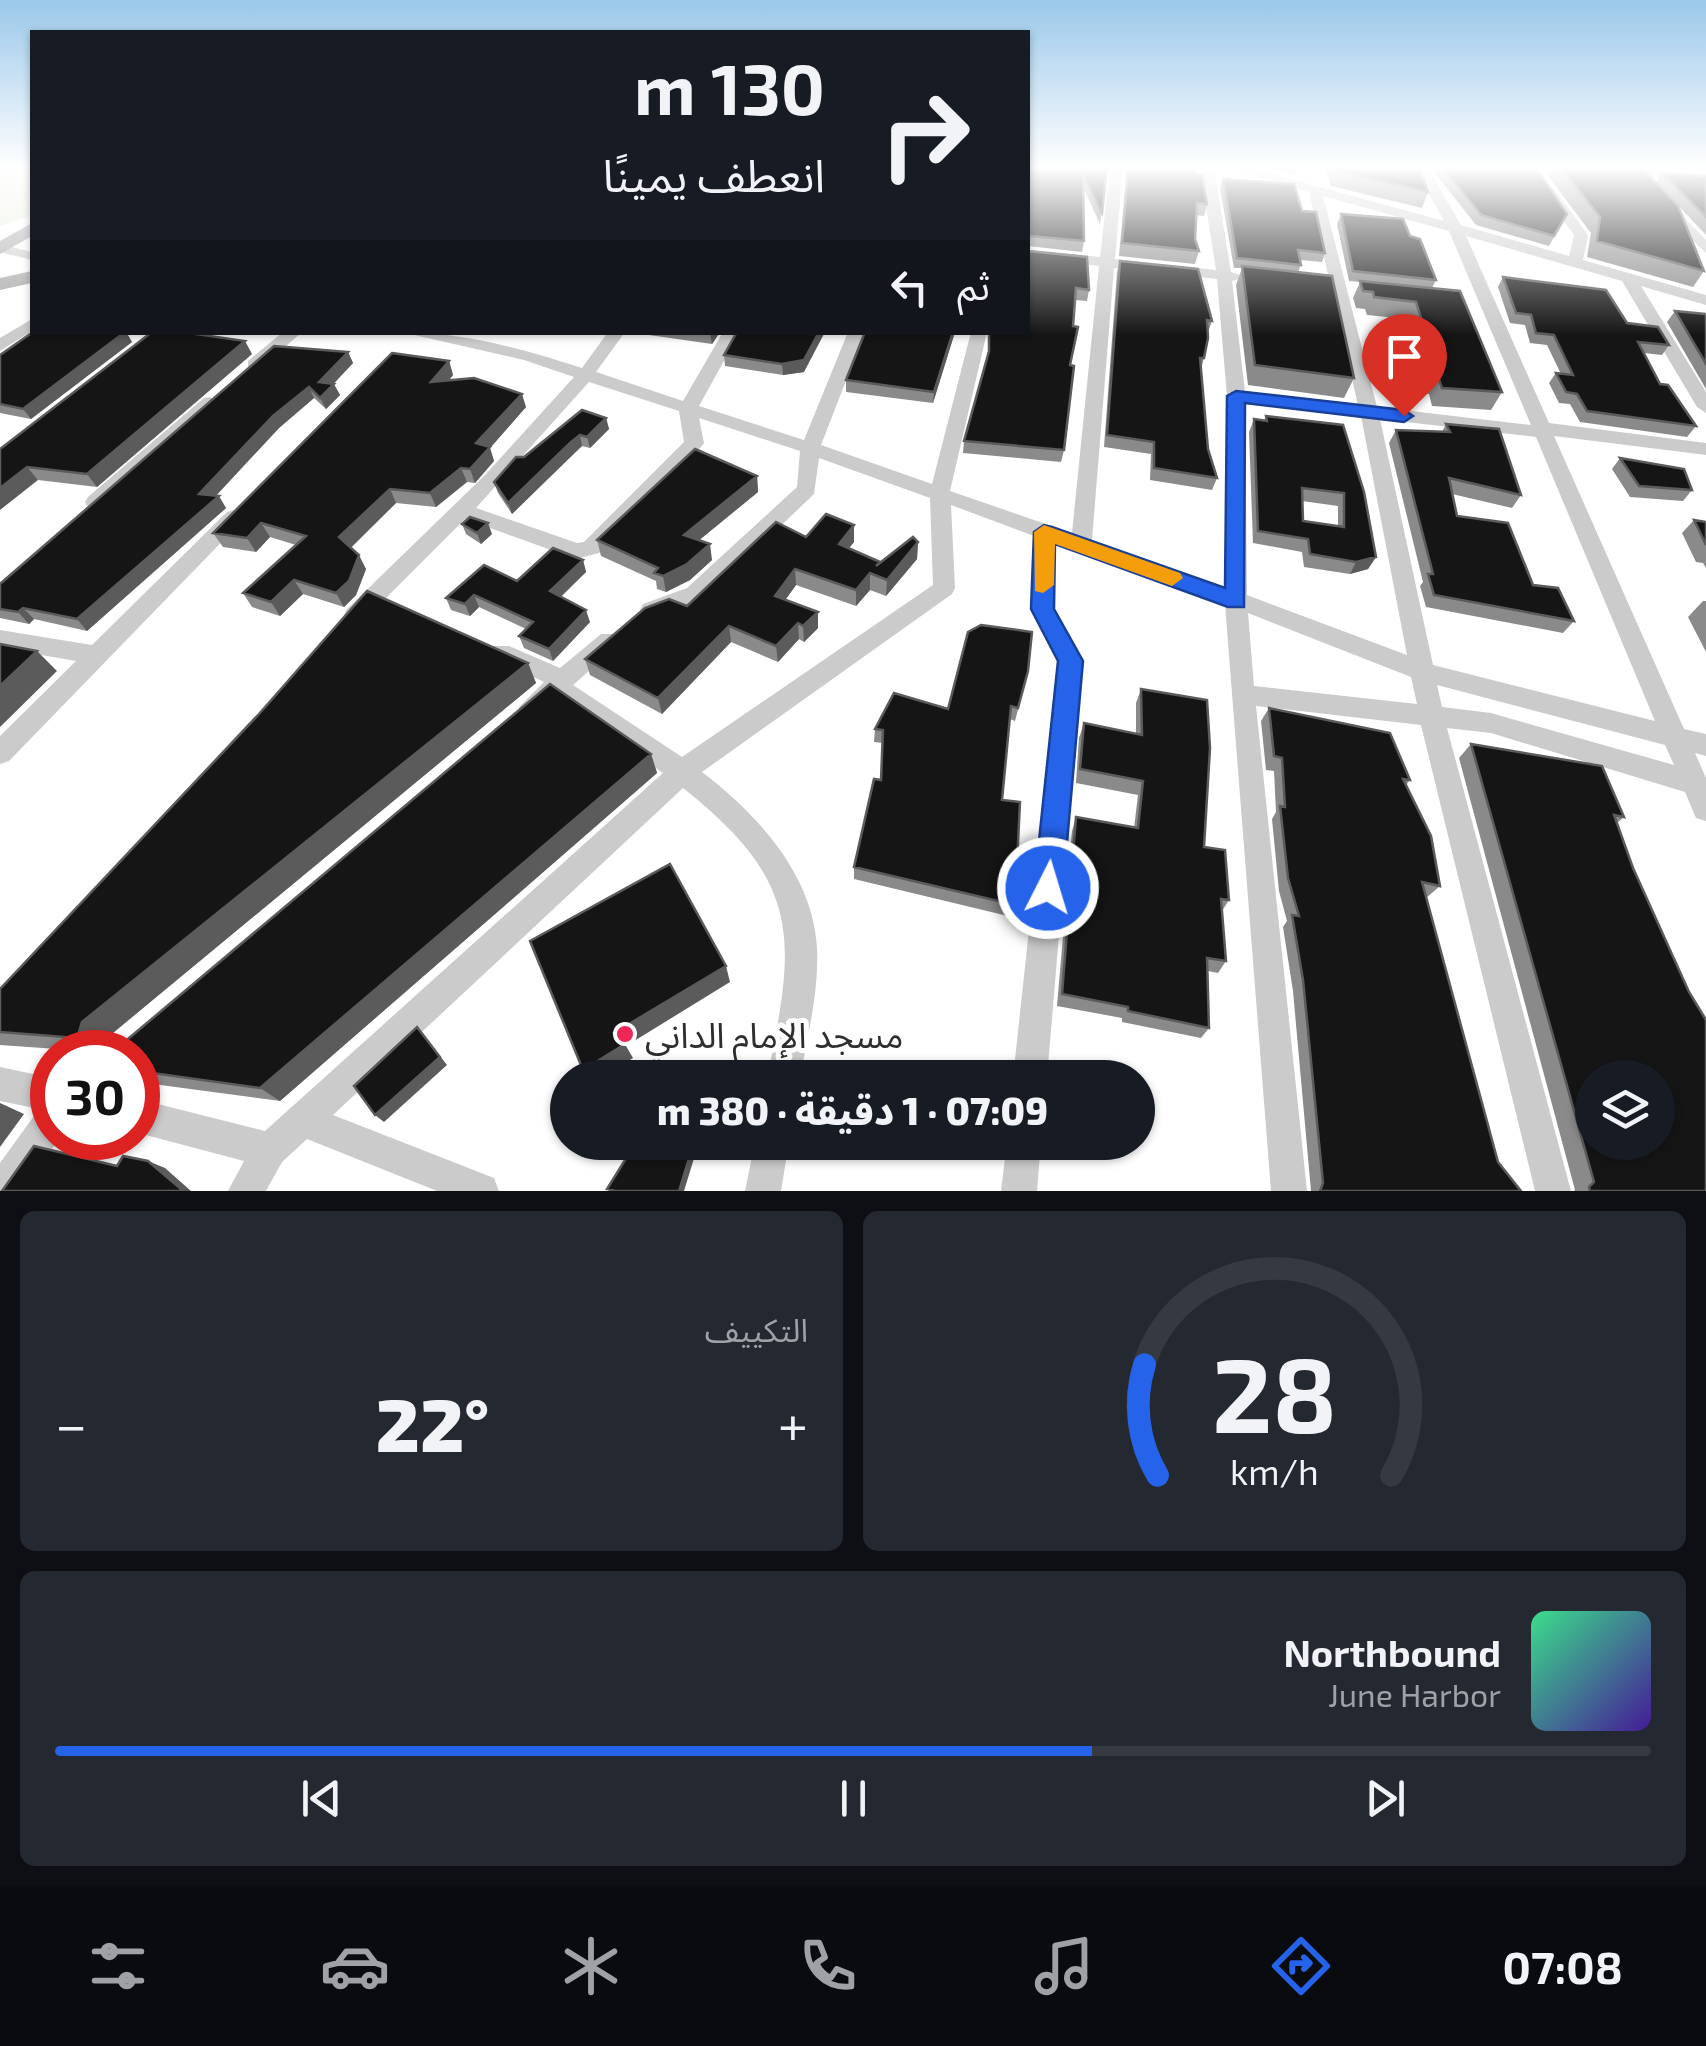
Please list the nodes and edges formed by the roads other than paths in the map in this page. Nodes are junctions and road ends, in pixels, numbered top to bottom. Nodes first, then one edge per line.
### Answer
1 (1111, 224) edge
2 (1215, 224) edge
3 (1327, 224) edge
4 (1442, 224) edge
5 (1453, 224) edge
6 (1572, 224) edge
7 (1682, 224) edge
8 (1455, 228) junction
9 (30, 230) edge
10 (1706, 250) edge
11 (9, 253) edge
12 (1030, 254) edge
13 (1575, 263) junction
14 (1107, 264) junction
15 (1224, 275) junction
16 (30, 277) edge
17 (1629, 279) junction
18 (1263, 280) edge
19 (0, 284) edge
20 (1706, 300) edge
21 (30, 325) edge
22 (290, 335) edge
23 (415, 335) edge
24 (430, 335) edge
25 (615, 335) edge
26 (730, 335) edge
27 (856, 335) edge
28 (978, 335) edge
29 (485, 339) edge
30 (0, 346) edge
31 (395, 355) edge
32 (587, 376) junction
33 (1236, 396) junction
34 (1706, 407) edge
35 (688, 408) junction
36 (1370, 412) junction
37 (1540, 430) junction
38 (810, 448) junction
39 (1706, 449) edge
40 (940, 492) junction
41 (245, 505) edge
42 (465, 512) junction
43 (72, 522) edge
44 (1044, 532) junction
45 (1081, 546) junction
46 (1236, 601) junction
47 (340, 632) edge
48 (0, 639) edge
49 (477, 641) edge
50 (96, 655) junction
51 (1421, 671) junction
52 (560, 683) junction
53 (1242, 694) junction
54 (1432, 718) junction
55 (515, 722) edge
56 (1674, 738) junction
57 (1706, 746) edge
58 (0, 753) edge
59 (682, 772) junction
60 (1694, 783) junction
61 (1706, 809) edge
62 (787, 1060) edge
63 (1032, 1060) edge
64 (0, 1084) edge
65 (30, 1090) edge
66 (305, 1121) junction
67 (160, 1122) edge
68 (270, 1150) junction
69 (30, 1151) edge
70 (769, 1160) edge
71 (1022, 1160) edge
72 (1, 1191) edge
73 (246, 1191) edge
74 (482, 1191) edge
75 (763, 1191) edge
76 (1019, 1191) edge
77 (1290, 1191) edge
78 (1552, 1191) edge

1 - 14 street
2 - 15 street
3 - 36 street
4 - 8 street
5 - 8 street
6 - 13 street
7 - 10 street
8 - 13 street
8 - 37 street
9 - 11 main road
12 - 14 street
13 - 17 street
14 - 15 street
14 - 45 street
15 - 18 street
15 - 33 street
16 - 19 main road
17 - 20 street
17 - 34 street
21 - 30 street
22 - 43 street
23 - 31 street
24 - 29 street
25 - 32 street
26 - 35 street
27 - 38 street
28 - 40 street
29 - 32 street
32 - 35 street
32 - 42 street
33 - 36 street
33 - 46 street
35 - 38 street
35 - 42 street
36 - 37 street
36 - 51 street
37 - 39 street
37 - 56 street
38 - 40 street
38 - 52 street
40 - 44 street
40 - 59 street
41 - 50 street
42 - 47 street
44 - 45 street
44 - 63 street
45 - 46 street
46 - 51 street
46 - 53 street
48 - 50 street
49 - 52 street
50 - 58 street
51 - 54 street
51 - 56 street
52 - 55 street
52 - 59 street
53 - 54 street
53 - 77 street
54 - 60 street
54 - 78 street
56 - 57 street
56 - 60 street
59 - 62 street
59 - 66 street
60 - 61 street
64 - 65 street
66 - 68 street
66 - 74 street
67 - 68 street
68 - 73 street
69 - 72 street
70 - 75 street
71 - 76 street

